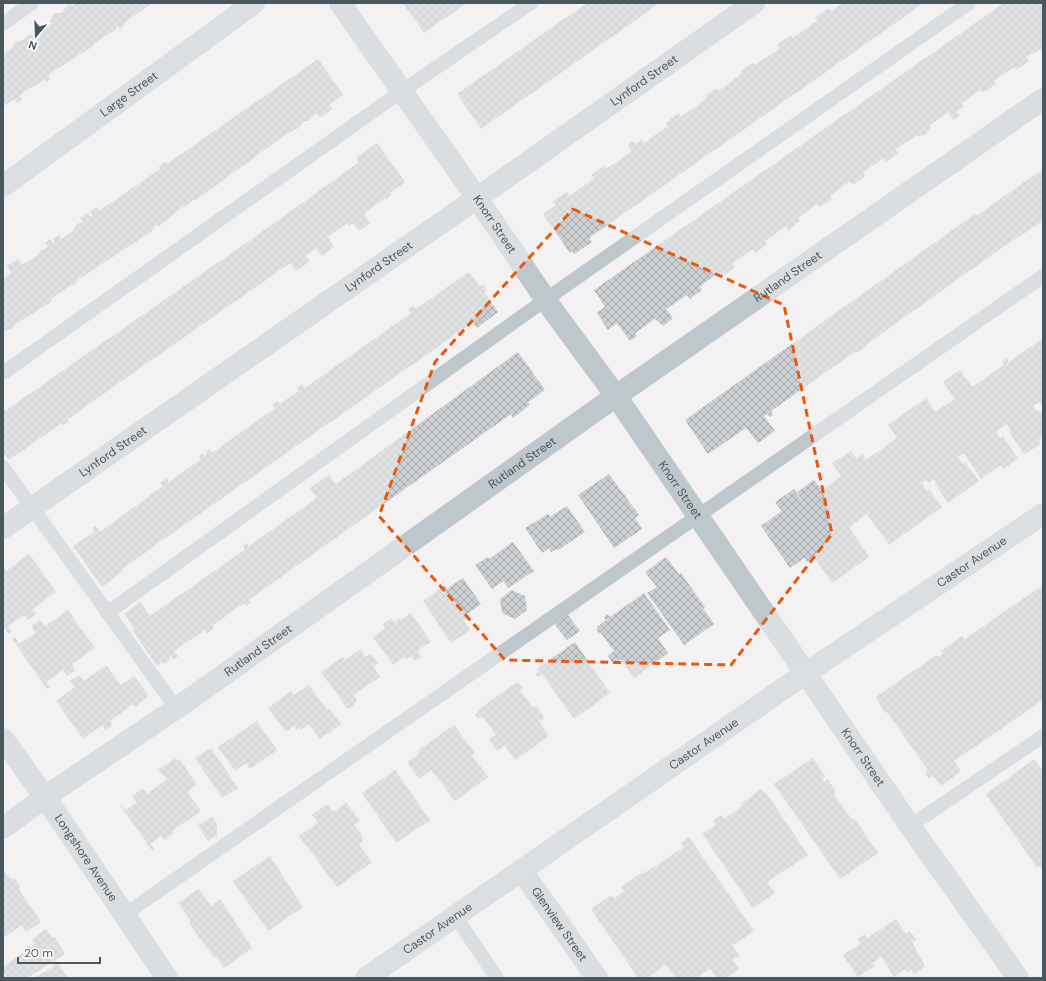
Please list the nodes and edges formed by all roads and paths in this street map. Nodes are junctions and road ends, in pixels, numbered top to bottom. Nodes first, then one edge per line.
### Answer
1 (32, 3) edge
2 (254, 3) edge
3 (340, 3) edge
4 (531, 3) edge
5 (754, 3) edge
6 (969, 3) edge
7 (3, 24) edge
8 (402, 91) junction
9 (1043, 99) edge
10 (3, 186) edge
11 (477, 198) junction
12 (1043, 276) edge
13 (546, 300) junction
14 (3, 373) edge
15 (616, 396) junction
16 (3, 467) edge
17 (31, 508) junction
18 (1043, 514) edge
19 (697, 515) junction
20 (3, 528) edge
21 (107, 613) junction
22 (806, 673) junction
23 (176, 708) junction
24 (1043, 736) edge
25 (3, 739) edge
26 (45, 797) junction
27 (910, 826) junction
28 (3, 828) edge
29 (522, 871) junction
30 (124, 915) junction
31 (455, 916) junction
32 (167, 978) edge
33 (366, 978) edge
34 (497, 978) edge
35 (597, 978) edge
36 (1018, 978) edge

1 - 7 lane
2 - 10 main road, Large Street
3 - 8 street, Knorr Street
4 - 8 lane
5 - 11 street, Lynford Street
6 - 13 lane
8 - 11 street, Knorr Street
8 - 14 lane
9 - 15 street, Rutland Street
11 - 13 street, Knorr Street
11 - 17 street, Lynford Street
12 - 19 lane
13 - 15 street, Knorr Street
13 - 21 lane
15 - 19 street, Knorr Street
15 - 23 street, Rutland Street
16 - 17 lane
17 - 20 street, Lynford Street
17 - 21 lane
18 - 22 main road, Castor Avenue
19 - 22 street, Knorr Street
19 - 30 lane
21 - 23 lane
22 - 27 street, Knorr Street
22 - 29 main road, Castor Avenue
23 - 26 street, Rutland Street
24 - 27 lane
25 - 26 street, Longshore Avenue
26 - 28 street, Rutland Street
26 - 30 street, Longshore Avenue
27 - 36 street, Knorr Street
29 - 31 main road, Castor Avenue
29 - 35 street, Glenview Street
30 - 32 street, Longshore Avenue
31 - 33 main road, Castor Avenue
31 - 34 lane

